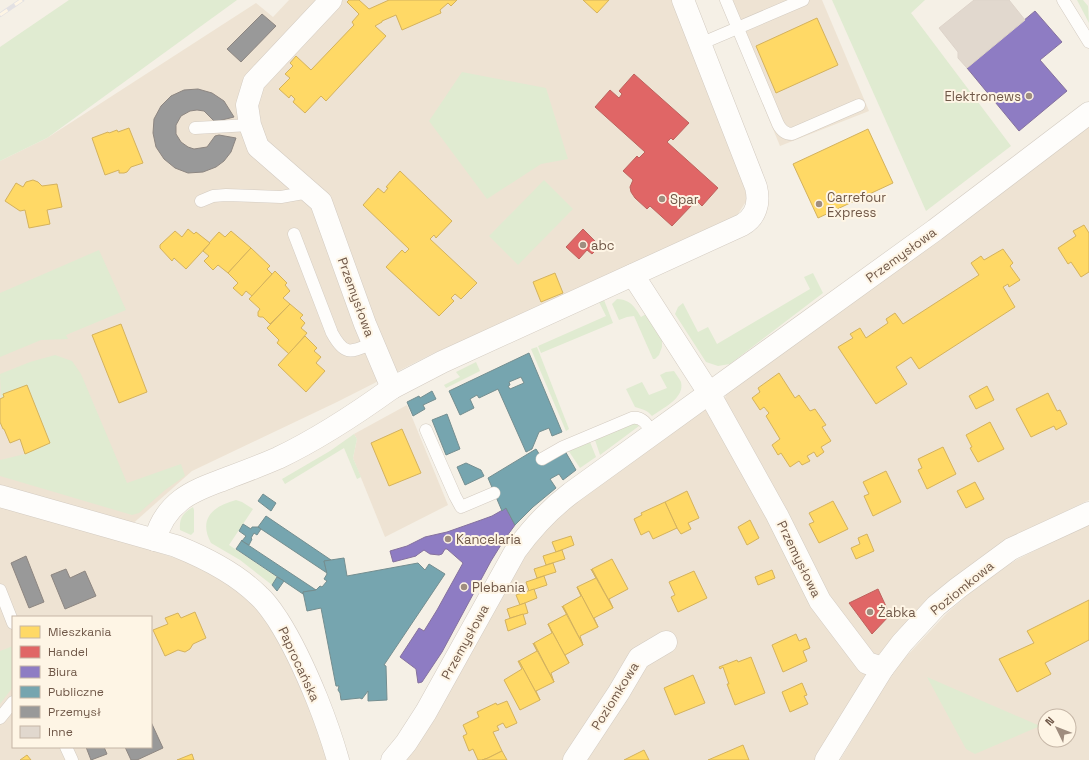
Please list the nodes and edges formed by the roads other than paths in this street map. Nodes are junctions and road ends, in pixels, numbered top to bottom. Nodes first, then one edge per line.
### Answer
1 (331, 0) edge
2 (683, 0) edge
3 (726, 0) edge
4 (803, 0) edge
5 (1062, 0) edge
6 (738, 28) junction
7 (1089, 42) edge
8 (700, 44) junction
9 (858, 104) dead end
10 (1089, 113) edge
11 (250, 125) junction
12 (195, 128) dead end
13 (309, 192) junction
14 (201, 201) dead end
15 (294, 234) dead end
16 (633, 276) junction
17 (373, 343) junction
18 (392, 388) junction
19 (709, 393) junction
20 (426, 430) dead end
21 (653, 434) junction
22 (542, 459) dead end
23 (494, 493) dead end
24 (0, 496) edge
25 (1089, 513) edge
26 (155, 540) junction
27 (0, 590) edge
28 (12, 620) edge
29 (666, 642) dead end
30 (883, 668) junction
31 (12, 703) edge
32 (0, 718) edge
33 (66, 748) edge
34 (72, 760) edge
35 (338, 760) edge
36 (392, 760) edge
37 (574, 760) edge
38 (826, 760) edge

1 - 11 street, Przemysłowa
2 - 8 street
3 - 6 lane
4 - 6 lane
5 - 7 lane
6 - 8 lane
6 - 9 lane
8 - 16 street
10 - 19 street, Przemysłowa
11 - 12 lane
11 - 13 street, Przemysłowa
13 - 14 lane
13 - 17 street, Przemysłowa
15 - 17 lane
16 - 18 street
16 - 19 street, Przemysłowa
17 - 18 street, Przemysłowa
18 - 26 street
19 - 21 street, Przemysłowa
19 - 30 street, Przemysłowa
20 - 23 lane
21 - 22 lane
21 - 36 street, Przemysłowa
24 - 26 street, Paprocańska
25 - 30 street, Poziomkowa
26 - 35 street, Paprocańska
27 - 28 lane
29 - 37 street, Poziomkowa
30 - 38 street, Poziomkowa
31 - 32 lane
33 - 34 lane

